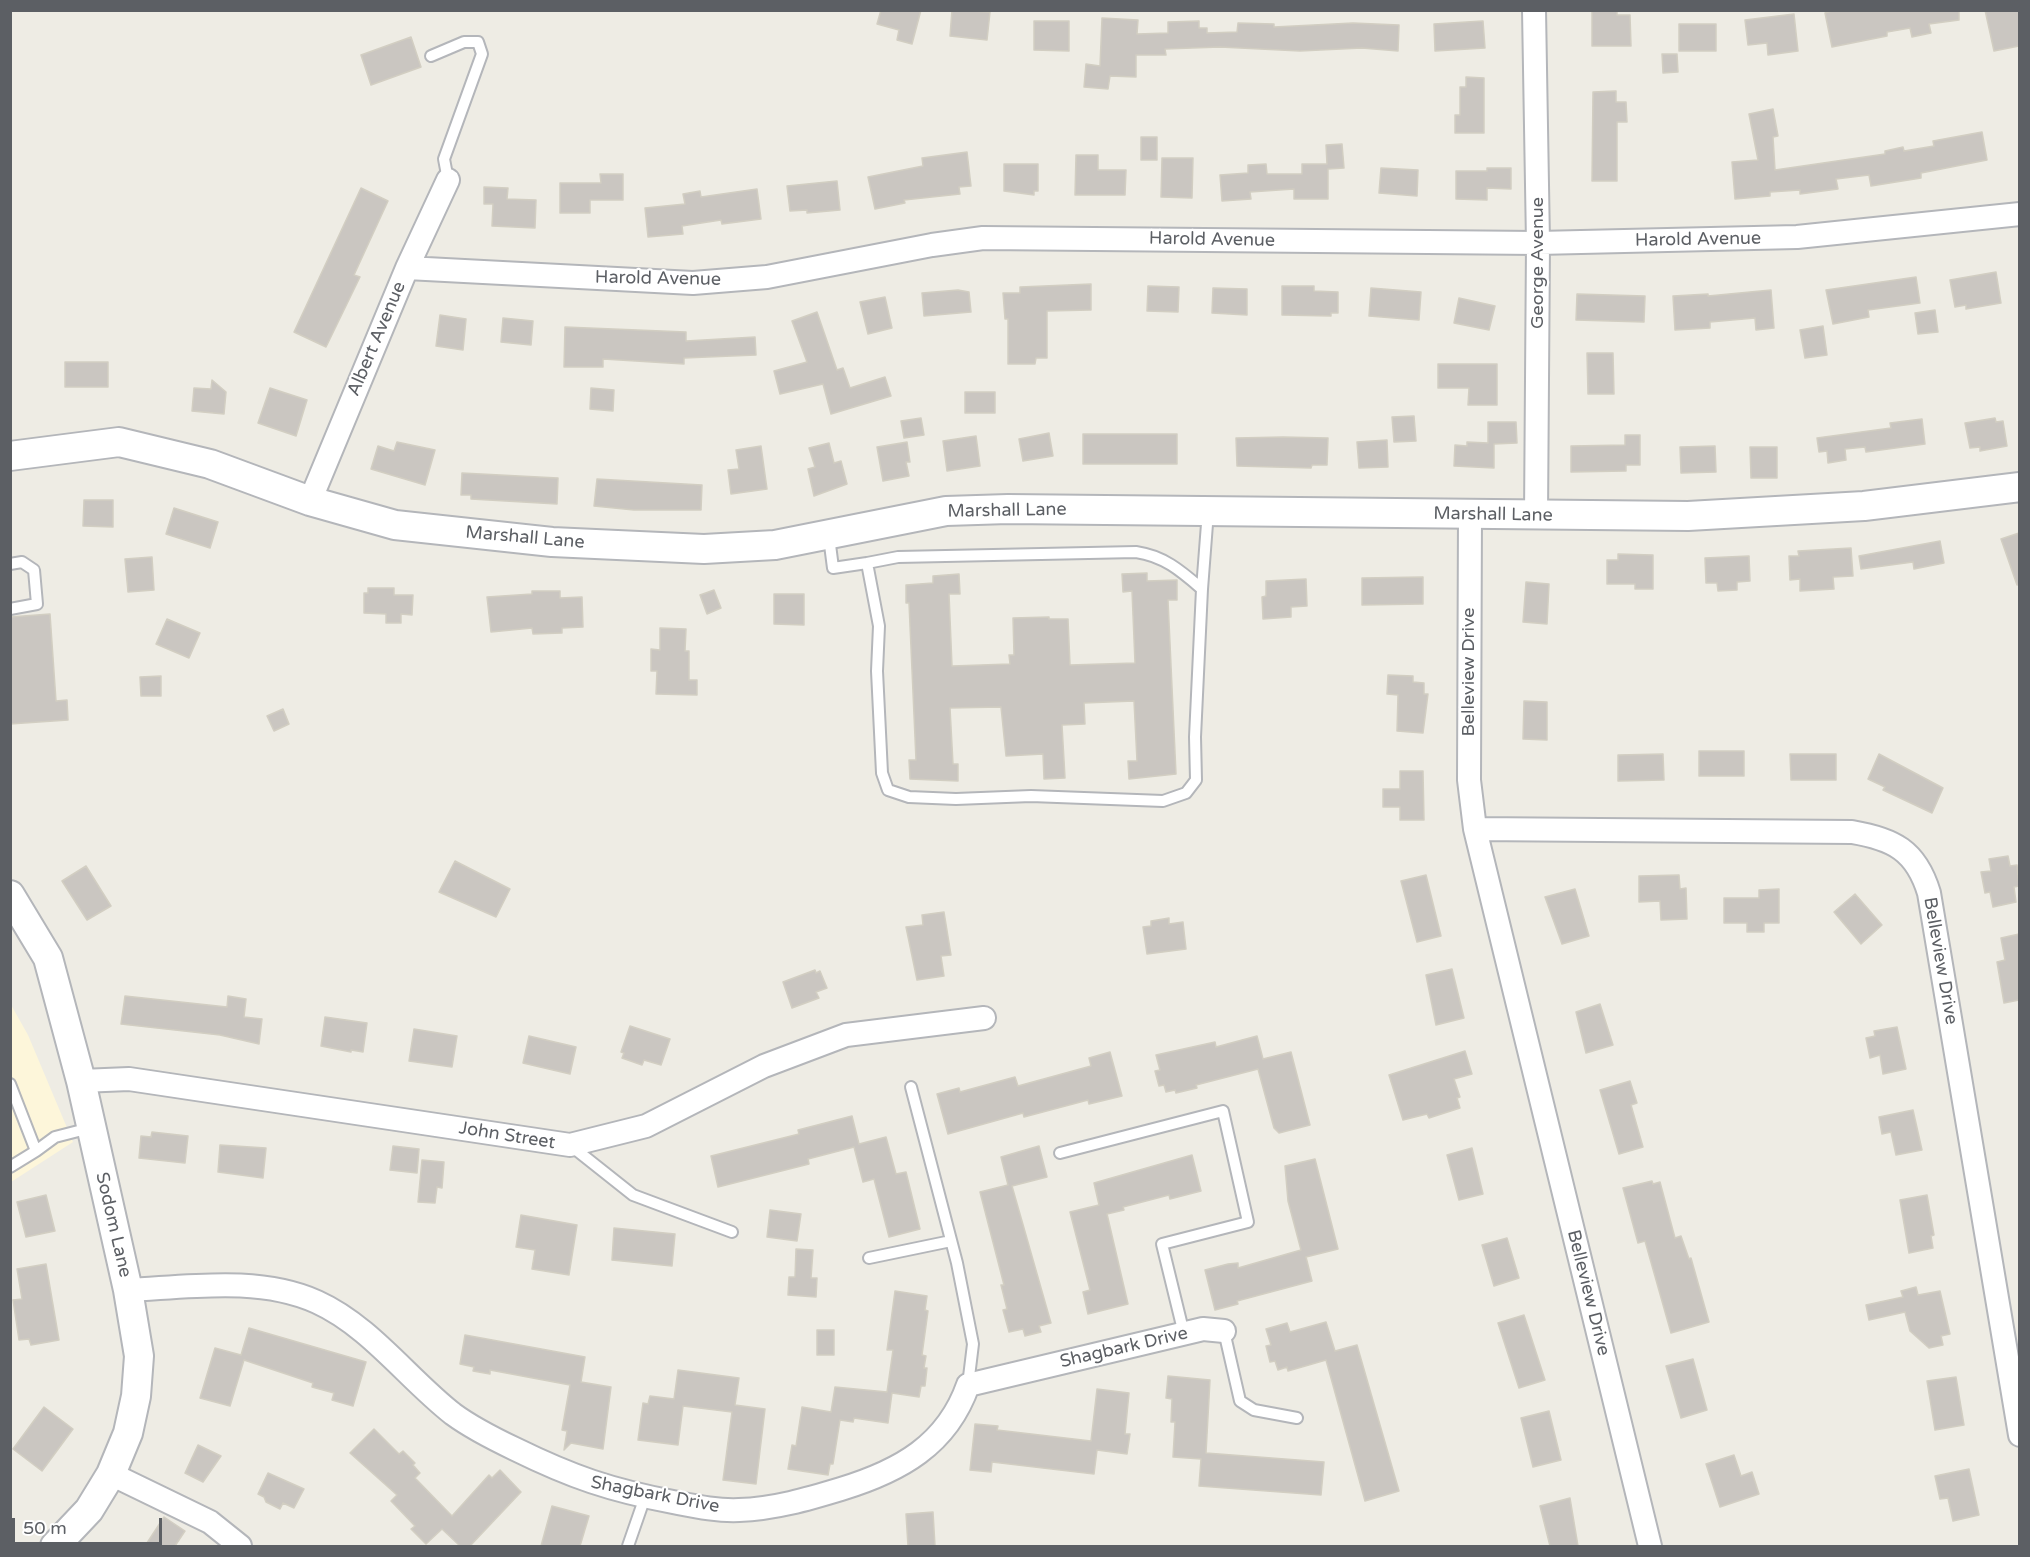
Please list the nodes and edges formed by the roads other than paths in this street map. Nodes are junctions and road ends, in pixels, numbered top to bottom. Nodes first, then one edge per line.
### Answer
1 (1534, 10) edge
2 (431, 56) dead end
3 (448, 180) joint
4 (2019, 214) edge
5 (1539, 243) junction
6 (407, 268) junction
7 (10, 456) edge
8 (2019, 487) edge
9 (310, 501) junction
10 (1208, 511) junction
11 (1470, 514) junction
12 (1536, 516) junction
13 (829, 532) junction
14 (867, 563) junction
15 (10, 564) edge
16 (1203, 589) junction
17 (10, 609) edge
18 (1475, 830) junction
19 (10, 895) edge
20 (984, 1018) dead end
21 (81, 1081) junction
22 (10, 1084) edge
23 (911, 1087) dead end
24 (91, 1128) junction
25 (570, 1145) junction
26 (36, 1151) junction
27 (1060, 1153) dead end
28 (10, 1167) edge
29 (732, 1232) dead end
30 (951, 1241) junction
31 (869, 1258) dead end
32 (128, 1290) junction
33 (1224, 1330) joint
34 (1184, 1334) junction
35 (968, 1385) junction
36 (1297, 1418) dead end
37 (2019, 1435) edge
38 (111, 1474) junction
39 (645, 1497) junction
40 (55, 1546) edge
41 (240, 1546) edge
42 (628, 1546) edge
43 (1650, 1546) edge

1 - 5 street, George Avenue
2 - 3 lane
3 - 6 street, Albert Avenue
4 - 5 street, Harold Avenue
5 - 6 street, Harold Avenue
5 - 12 street, George Avenue
6 - 9 street, Albert Avenue
7 - 9 street, Marshall Lane
8 - 12 street, Marshall Lane
9 - 13 street, Marshall Lane
10 - 11 street, Marshall Lane
10 - 13 street, Marshall Lane
10 - 16 lane
11 - 12 street, Marshall Lane
11 - 18 street, Belleview Drive
13 - 14 lane
14 - 16 lane
14 - 16 lane
15 - 17 lane
18 - 37 street, Belleview Drive
18 - 43 street, Belleview Drive
19 - 21 street, Sodom Lane
20 - 25 street, John Street
21 - 24 street, Sodom Lane
21 - 25 street, John Street
22 - 26 lane
23 - 30 lane
24 - 26 lane
24 - 32 street, Sodom Lane
25 - 29 lane
26 - 28 lane
27 - 34 lane
30 - 31 lane
30 - 35 lane
32 - 38 street, Sodom Lane
32 - 39 street, Shagbark Drive
33 - 34 street, Shagbark Drive
33 - 36 lane
34 - 35 street, Shagbark Drive
35 - 39 street, Shagbark Drive
38 - 40 street, Sodom Lane
38 - 41 street
39 - 42 lane

